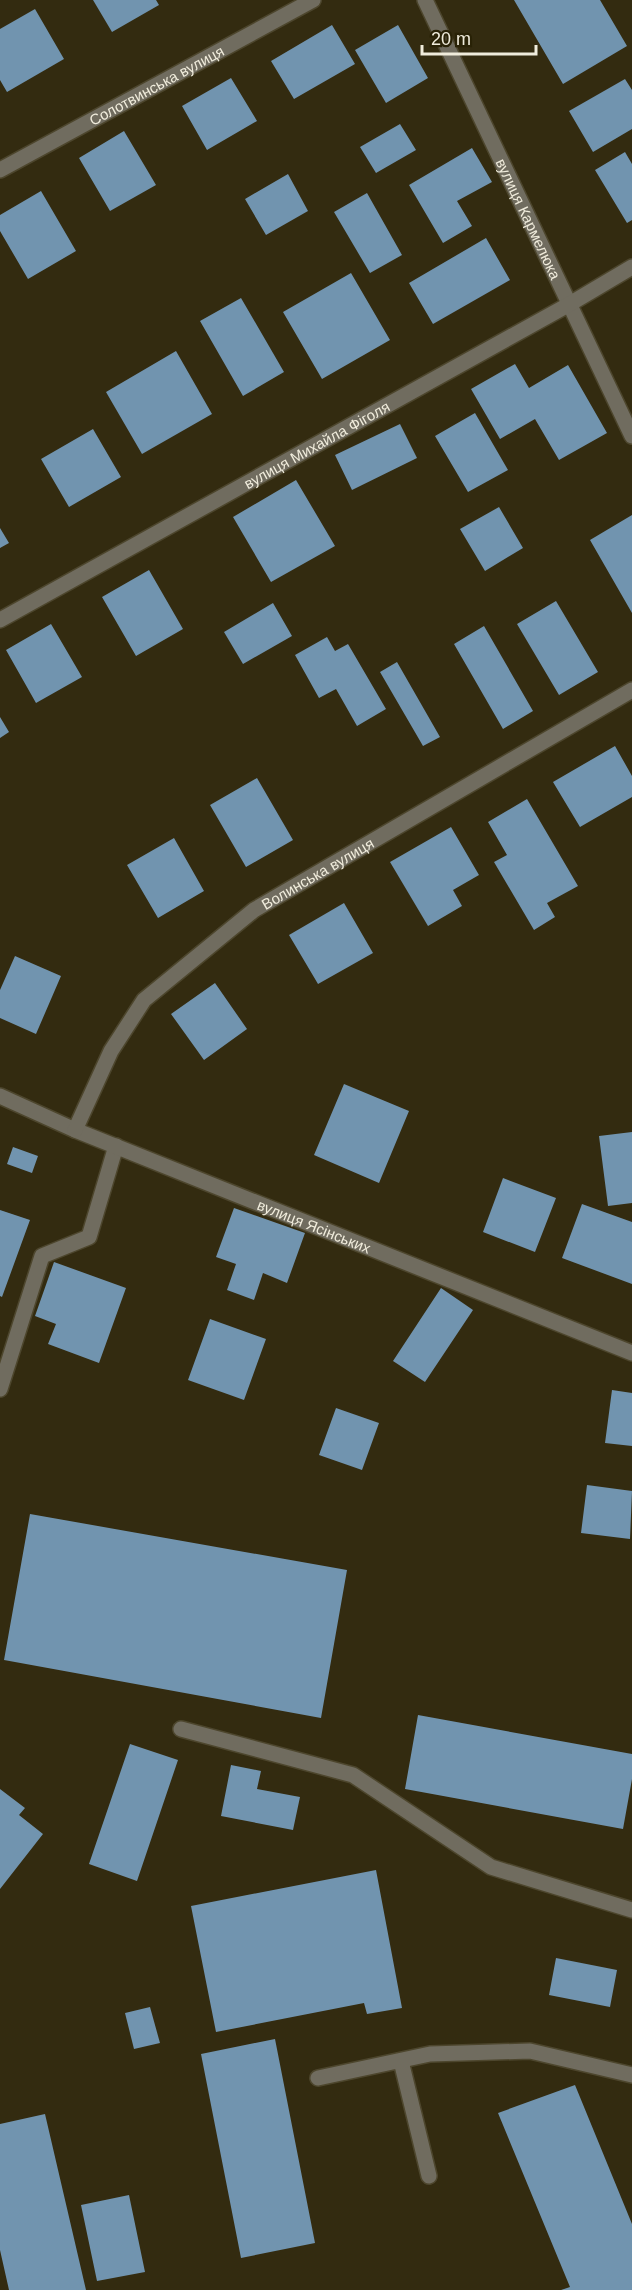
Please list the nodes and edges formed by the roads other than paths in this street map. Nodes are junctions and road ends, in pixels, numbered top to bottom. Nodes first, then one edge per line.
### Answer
1 (313, 0) edge
2 (425, 0) edge
3 (0, 170) edge
4 (632, 267) edge
5 (568, 305) junction
6 (632, 436) edge
7 (0, 620) edge
8 (632, 690) edge
9 (0, 1096) edge
10 (75, 1130) junction
11 (116, 1146) junction
12 (632, 1353) edge
13 (0, 1389) edge
14 (181, 1729) dead end
15 (632, 1910) edge
16 (400, 2061) junction
17 (632, 2075) edge
18 (318, 2078) dead end
19 (429, 2176) dead end

1 - 3 street, Солотвинська вулиця
2 - 5 street, вулиця Кармелюка
4 - 5 street, вулиця Михайла Фіголя
5 - 6 street, вулиця Кармелюка
5 - 7 street, вулиця Михайла Фіголя
8 - 10 street, Волинська вулиця
9 - 10 street, вулиця Ясінських
10 - 11 street, вулиця Ясінських
11 - 12 street, вулиця Ясінських
11 - 13 street
14 - 15 street
16 - 17 street
16 - 18 street
16 - 19 street

